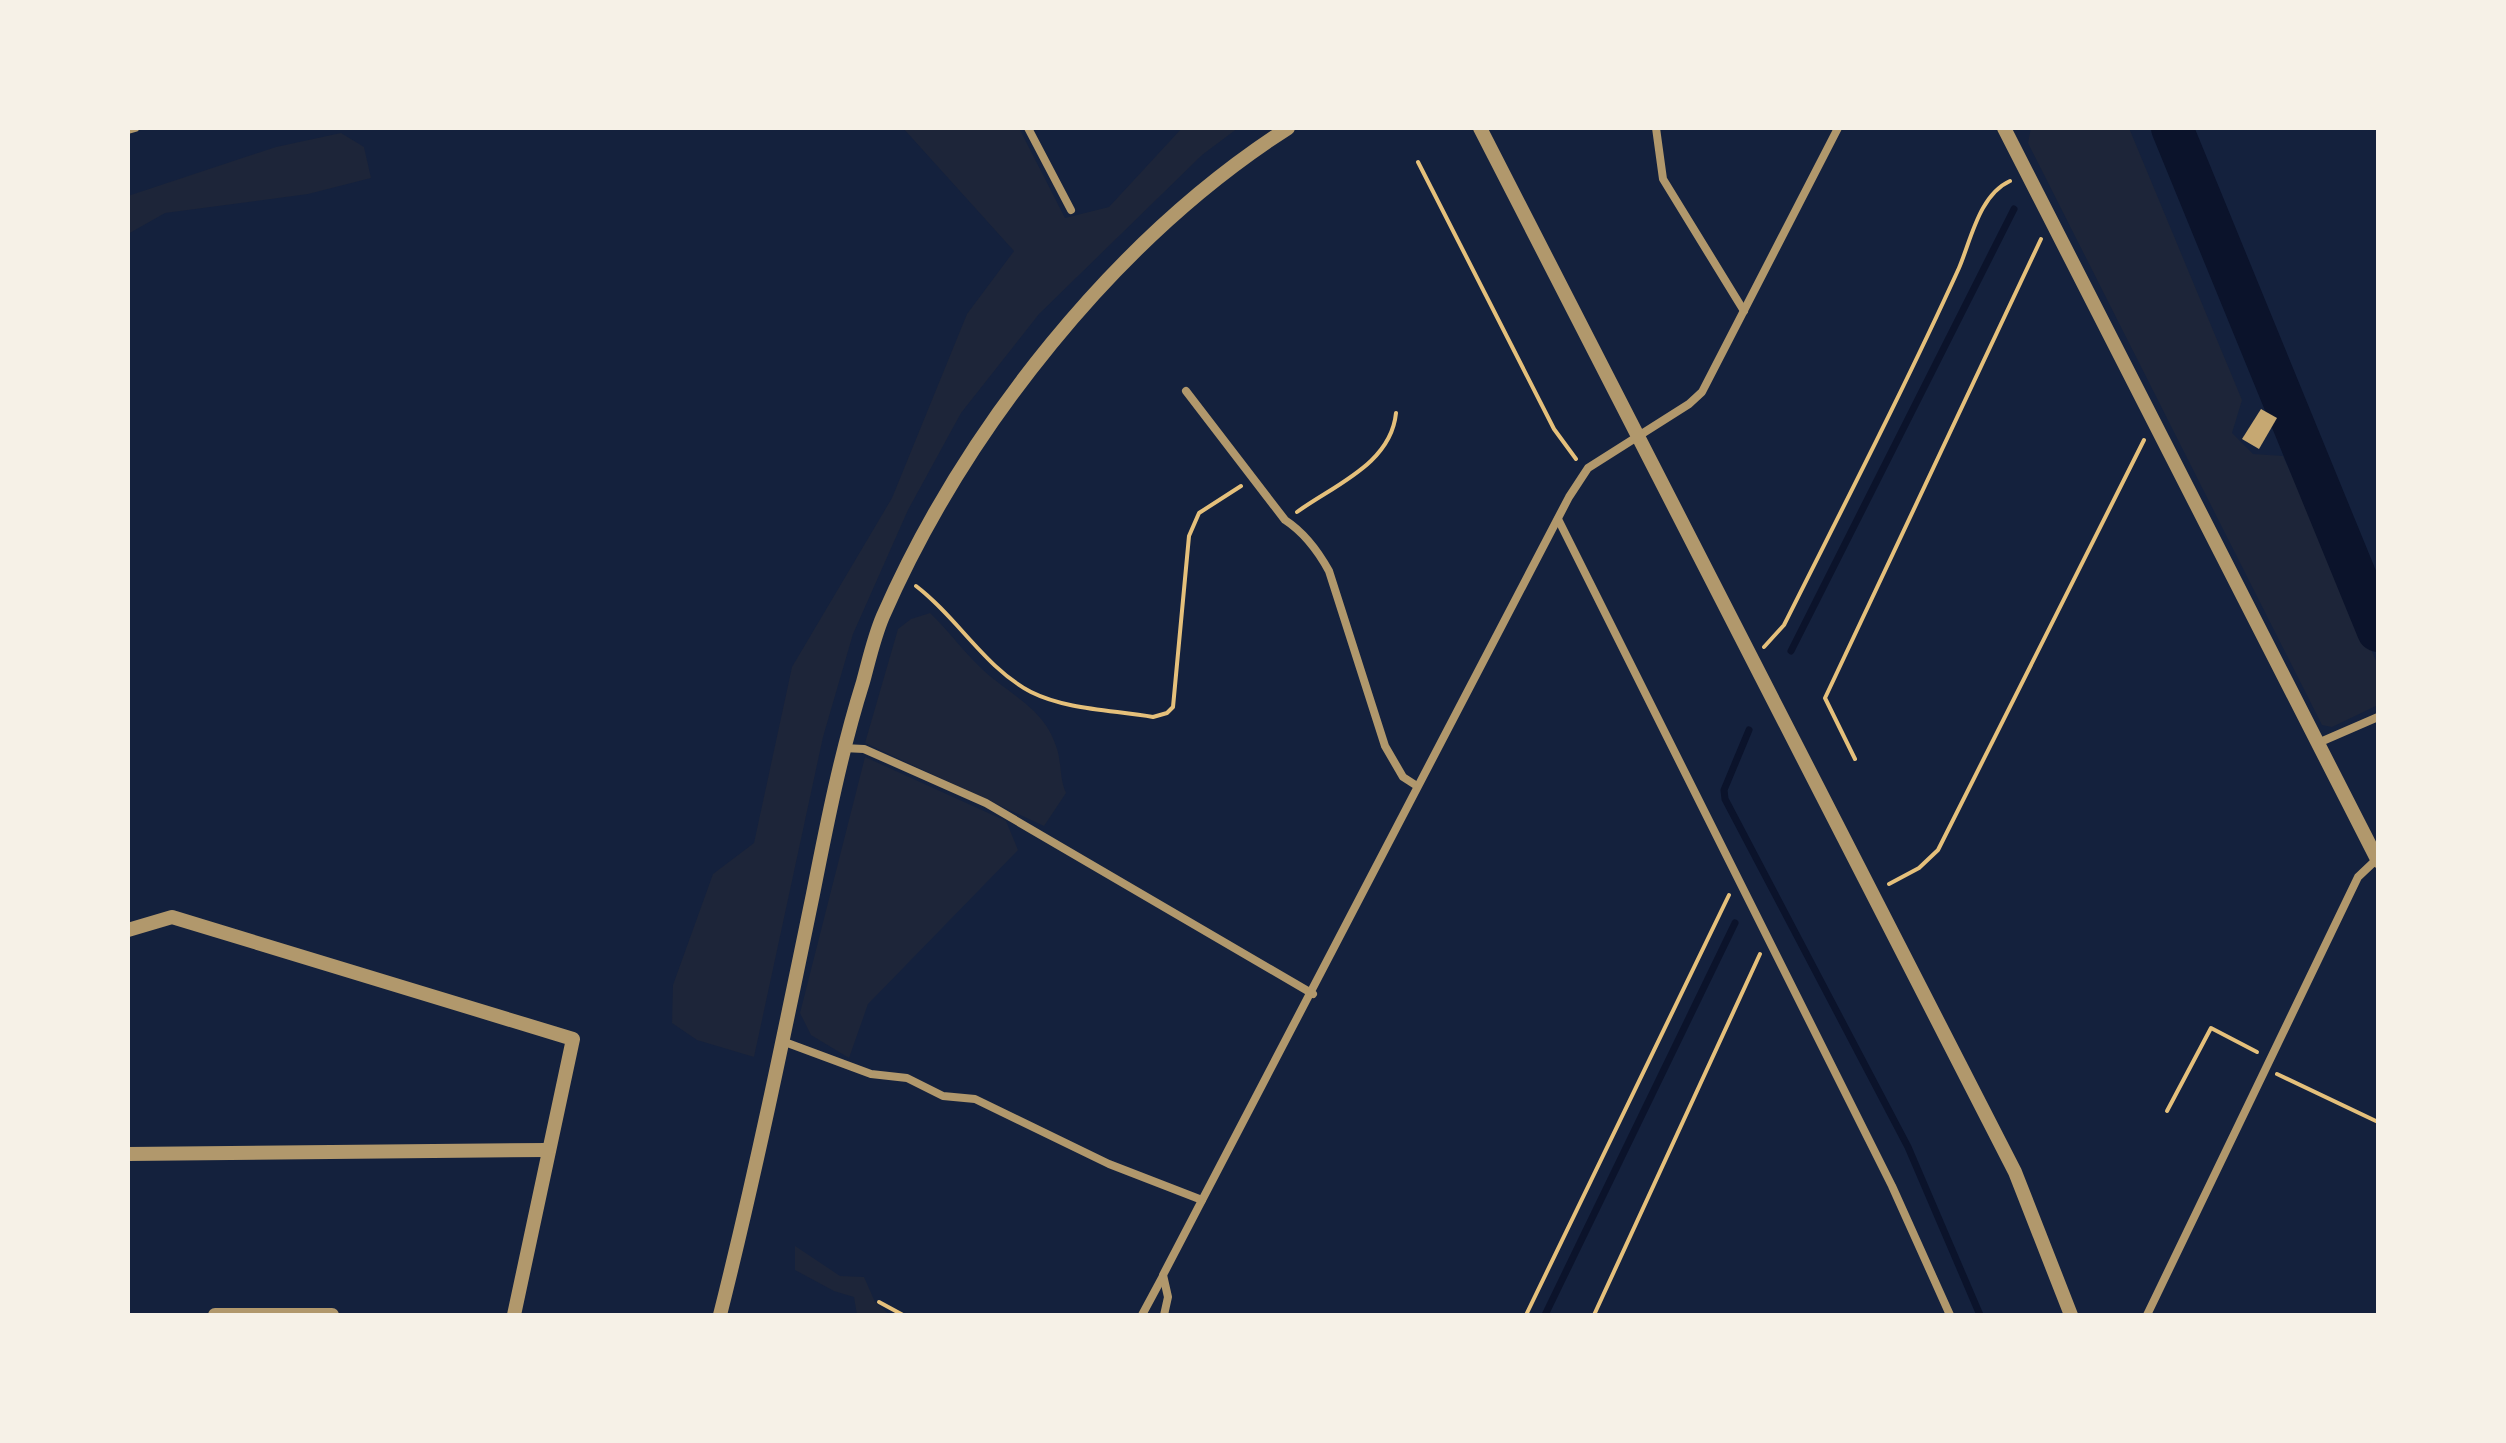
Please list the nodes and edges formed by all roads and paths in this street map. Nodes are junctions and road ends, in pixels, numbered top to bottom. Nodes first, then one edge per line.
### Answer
1 (135, 128) edge
2 (1028, 128) edge
3 (1288, 128) edge
4 (1480, 128) edge
5 (1656, 128) edge
6 (1838, 128) edge
7 (2004, 128) edge
8 (128, 130) edge
9 (1418, 162) dead end
10 (2027, 172) junction
11 (1071, 210) dead end
12 (2056, 228) junction
13 (1744, 311) junction
14 (1186, 391) dead end
15 (1396, 413) dead end
16 (2159, 430) junction
17 (1640, 435) junction
18 (1588, 468) junction
19 (1253, 479) junction
20 (1558, 519) junction
21 (1290, 523) junction
22 (903, 578) junction
23 (1751, 653) junction
24 (2378, 717) edge
25 (2318, 743) junction
26 (843, 748) junction
27 (1855, 759) dead end
28 (1417, 786) junction
29 (2377, 860) edge
30 (1739, 880) junction
31 (1872, 892) junction
32 (128, 930) edge
33 (1770, 941) junction
34 (1313, 994) junction
35 (782, 1041) junction
36 (2273, 1060) junction
37 (2268, 1070) junction
38 (2167, 1111) dead end
39 (2378, 1122) edge
40 (547, 1150) junction
41 (128, 1154) edge
42 (1202, 1200) junction
43 (1163, 1275) junction
44 (879, 1302) dead end
45 (215, 1315) edge
46 (332, 1315) edge
47 (514, 1315) edge
48 (720, 1315) edge
49 (903, 1315) edge
50 (1142, 1315) edge
51 (1164, 1315) edge
52 (1526, 1315) edge
53 (1594, 1315) edge
54 (1950, 1315) edge
55 (2071, 1315) edge
56 (2147, 1315) edge

1 - 8 street
2 - 11 street
3 - 22 street
4 - 17 street
5 - 13 street
6 - 13 street
7 - 10 street
9 - 18 path
10 - 12 street
10 - 23 path
12 - 16 street
12 - 27 path
13 - 17 street
14 - 19 street
15 - 21 path
16 - 25 street
16 - 31 path
17 - 18 street
17 - 23 street
18 - 20 street
19 - 21 street
19 - 22 path
20 - 28 street
20 - 30 street
21 - 28 street
22 - 26 street
23 - 31 street
24 - 25 street
25 - 29 street
26 - 34 street
26 - 35 street
28 - 34 street
29 - 36 street
30 - 33 street
30 - 52 path
31 - 55 street
32 - 40 street
33 - 53 path
33 - 54 street
34 - 42 street
35 - 42 street
35 - 48 street
36 - 37 street
36 - 38 path
37 - 39 path
37 - 56 street
40 - 41 street
40 - 47 street
42 - 43 street
43 - 50 street
43 - 51 street
44 - 49 path
45 - 46 street

